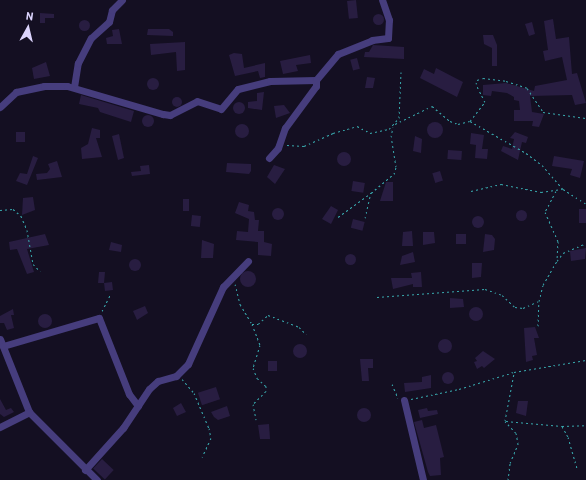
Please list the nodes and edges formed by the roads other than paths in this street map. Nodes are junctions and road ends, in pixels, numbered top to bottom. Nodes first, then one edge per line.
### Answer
1 (122, 0) edge
2 (382, 0) edge
3 (316, 80) junction
4 (74, 87) junction
5 (0, 107) edge
6 (269, 158) dead end
7 (248, 261) dead end
8 (2, 343) edge
9 (404, 400) road end
10 (138, 406) junction
11 (29, 412) junction
12 (0, 427) edge
13 (85, 470) junction
14 (97, 480) edge
15 (422, 480) edge

1 - 4 street
2 - 3 street
3 - 4 street
3 - 6 street
4 - 5 street
7 - 10 street
8 - 10 street
8 - 11 street
9 - 15 street
10 - 13 street
11 - 12 street
11 - 13 street
13 - 14 street

